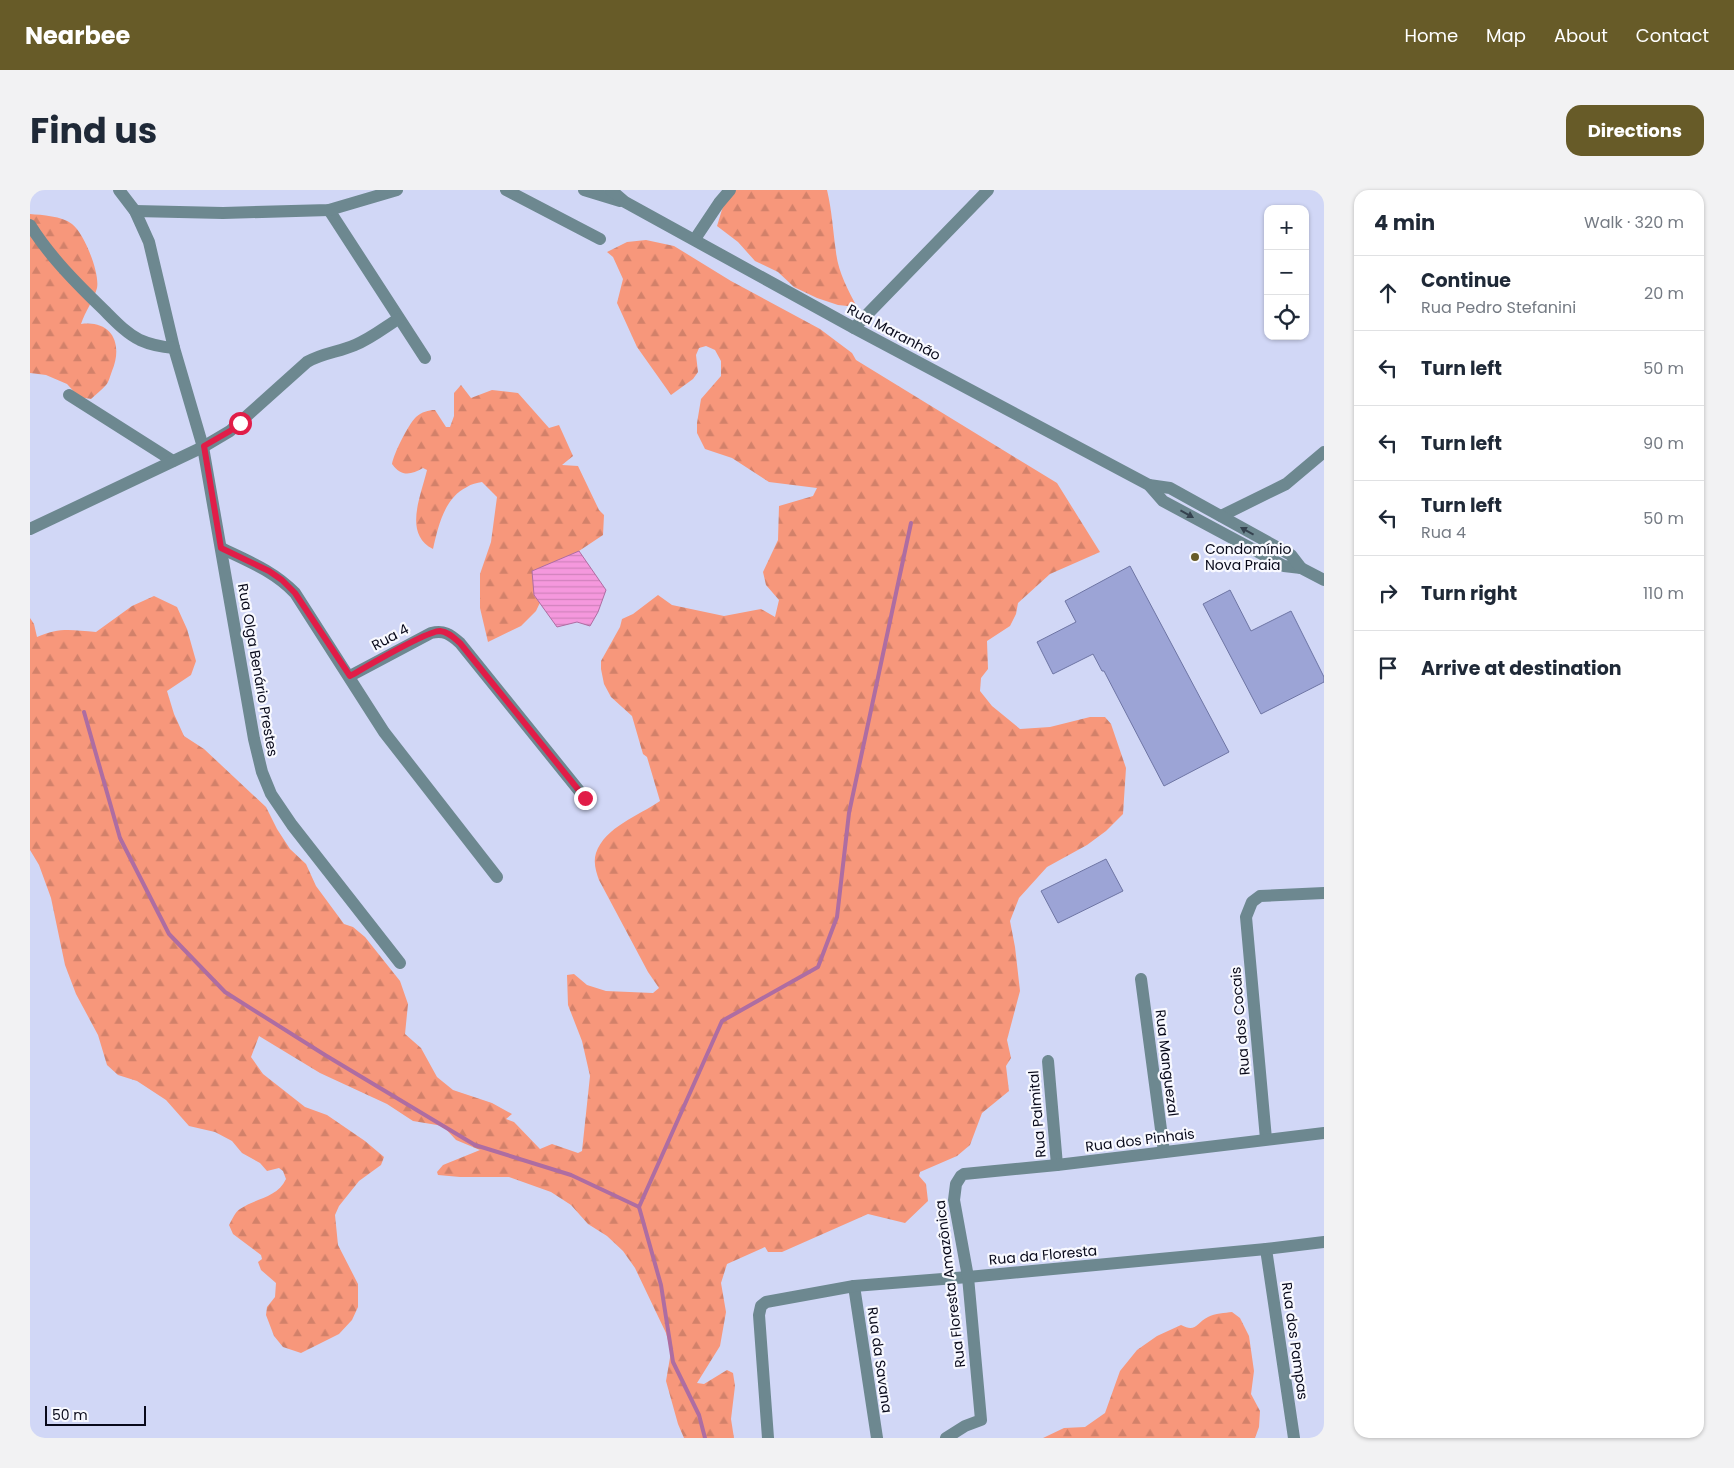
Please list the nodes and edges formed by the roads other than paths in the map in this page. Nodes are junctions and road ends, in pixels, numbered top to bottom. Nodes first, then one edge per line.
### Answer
1 (119, 190) edge
2 (584, 190) edge
3 (611, 190) edge
4 (730, 190) edge
5 (988, 190) edge
6 (394, 191) edge
7 (513, 192) edge
8 (625, 202) junction
9 (329, 210) junction
10 (135, 211) junction
11 (30, 225) edge
12 (600, 239) dead end
13 (695, 239) junction
14 (398, 318) junction
15 (854, 328) junction
16 (174, 348) junction
17 (424, 358) dead end
18 (69, 395) dead end
19 (204, 446) junction
20 (1324, 452) edge
21 (173, 461) junction
22 (1149, 485) junction
23 (1226, 519) junction
24 (30, 528) edge
25 (1225, 535) junction
26 (221, 548) junction
27 (1301, 568) junction
28 (1324, 580) edge
29 (350, 676) junction
30 (585, 798) dead end
31 (497, 877) dead end
32 (1324, 893) edge
33 (400, 963) dead end
34 (1141, 979) dead end
35 (1048, 1061) dead end
36 (1324, 1134) edge
37 (1266, 1139) junction
38 (1164, 1152) junction
39 (1057, 1165) junction
40 (961, 1176) joint
41 (1324, 1242) edge
42 (1266, 1249) junction
43 (968, 1278) junction
44 (854, 1286) junction
45 (768, 1438) edge
46 (877, 1438) edge
47 (946, 1438) edge
48 (1294, 1438) edge

1 - 10 street, Rua Olga Benário Prestes
2 - 8 street, Rua Maranhão
3 - 8 street, Rua Maranhão
4 - 13 street
5 - 15 street
6 - 9 street
7 - 12 street
8 - 13 street, Rua Maranhão
9 - 10 street
9 - 14 street
10 - 16 street, Rua Olga Benário Prestes
11 - 16 street
13 - 15 street, Rua Maranhão
14 - 17 street
14 - 19 street
15 - 22 street, Rua Maranhão
16 - 19 street, Rua Olga Benário Prestes
18 - 21 street
19 - 21 street
19 - 26 street, Rua Olga Benário Prestes
20 - 23 street
21 - 24 street
22 - 23 street, Rua Maranhão
22 -> 25 street, Rua Maranhão
23 - 25 street
27 -> 23 street, Rua Maranhão
25 - 27 street, Rua Maranhão
26 - 29 street
26 - 33 street, Rua Olga Benário Prestes
27 - 28 street, Rua Maranhão
29 - 30 street, Rua 4
29 - 31 street
32 - 37 street, Rua dos Cocais
34 - 38 street, Rua Manguezal
35 - 39 street, Rua Palmital
36 - 37 street, Rua dos Pinhais
37 - 38 street, Rua dos Pinhais
38 - 39 street, Rua dos Pinhais
39 - 40 street, Rua dos Pinhais
40 - 43 street, Rua Floresta Amazônica
41 - 42 street, Rua da Floresta
42 - 43 street, Rua da Floresta
42 - 48 street, Rua dos Pampas
43 - 44 street, Rua da Floresta
43 - 47 street, Rua Floresta Amazônica
44 - 45 street, Rua da Floresta
44 - 46 street, Rua da Savana

